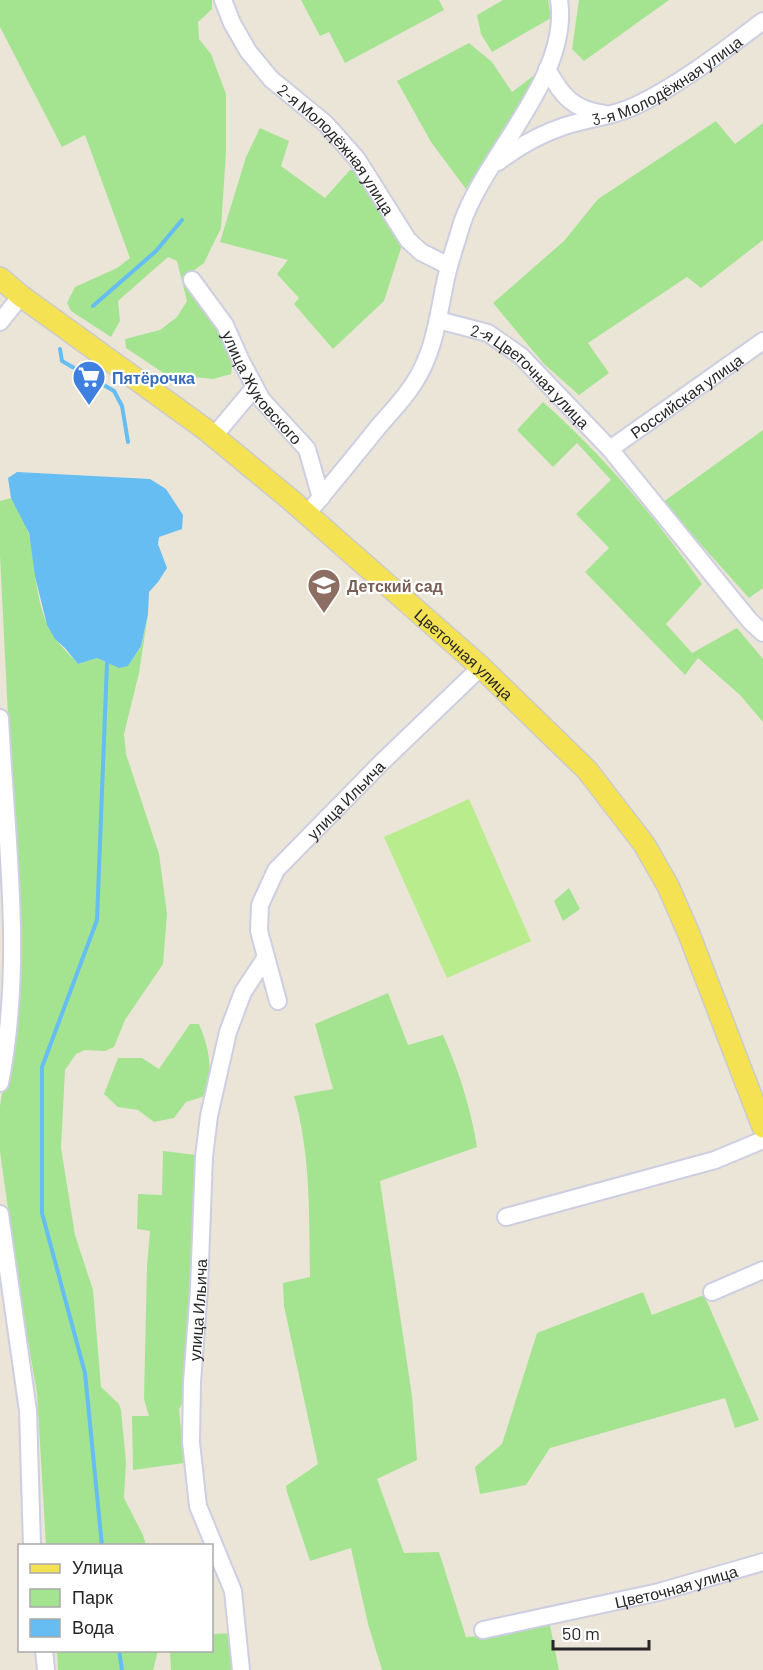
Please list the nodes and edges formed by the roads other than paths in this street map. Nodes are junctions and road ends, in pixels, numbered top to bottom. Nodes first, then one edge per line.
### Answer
1 (223, 0) edge
2 (559, 0) edge
3 (763, 21) edge
4 (547, 69) junction
5 (612, 115) junction
6 (490, 168) junction
7 (449, 266) junction
8 (0, 278) edge
9 (192, 280) dead end
10 (21, 296) junction
11 (438, 320) junction
12 (0, 322) edge
13 (763, 341) edge
14 (255, 387) junction
15 (214, 436) junction
16 (610, 449) junction
17 (321, 498) junction
18 (307, 514) junction
19 (763, 633) edge
20 (481, 667) junction
21 (0, 718) edge
22 (266, 957) junction
23 (278, 1001) dead end
24 (0, 1083) edge
25 (763, 1127) edge
26 (763, 1140) edge
27 (0, 1214) edge
28 (506, 1217) dead end
29 (763, 1270) edge
30 (712, 1292) dead end
31 (32, 1544) edge
32 (763, 1562) edge
33 (483, 1630) dead end
34 (44, 1652) edge
35 (46, 1670) edge
36 (241, 1670) edge

1 - 7 street, 2-я Молодёжная улица
2 - 4 street
3 - 5 street, 3-я Молодёжная улица
4 - 5 street, 3-я Молодёжная улица
4 - 6 street
5 - 6 street
6 - 7 street
7 - 11 street
8 - 10 main road
9 - 14 street, улица Жуковского
10 - 12 street
10 - 15 main road, Цветочная улица
11 - 16 street, 2-я Цветочная улица
11 - 17 street
13 - 16 street, Российская улица
14 - 15 street
14 - 17 street, улица Жуковского
15 - 18 main road, Цветочная улица
16 - 19 street, 2-я Цветочная улица
17 - 18 street
18 - 20 main road, Цветочная улица
20 - 22 street, улица Ильича
20 - 25 main road, Цветочная улица
21 - 24 street
22 - 23 street, улица Ильича
22 - 36 street, улица Ильича
26 - 28 street
27 - 31 street
29 - 30 street
32 - 33 street, Цветочная улица
34 - 35 street

